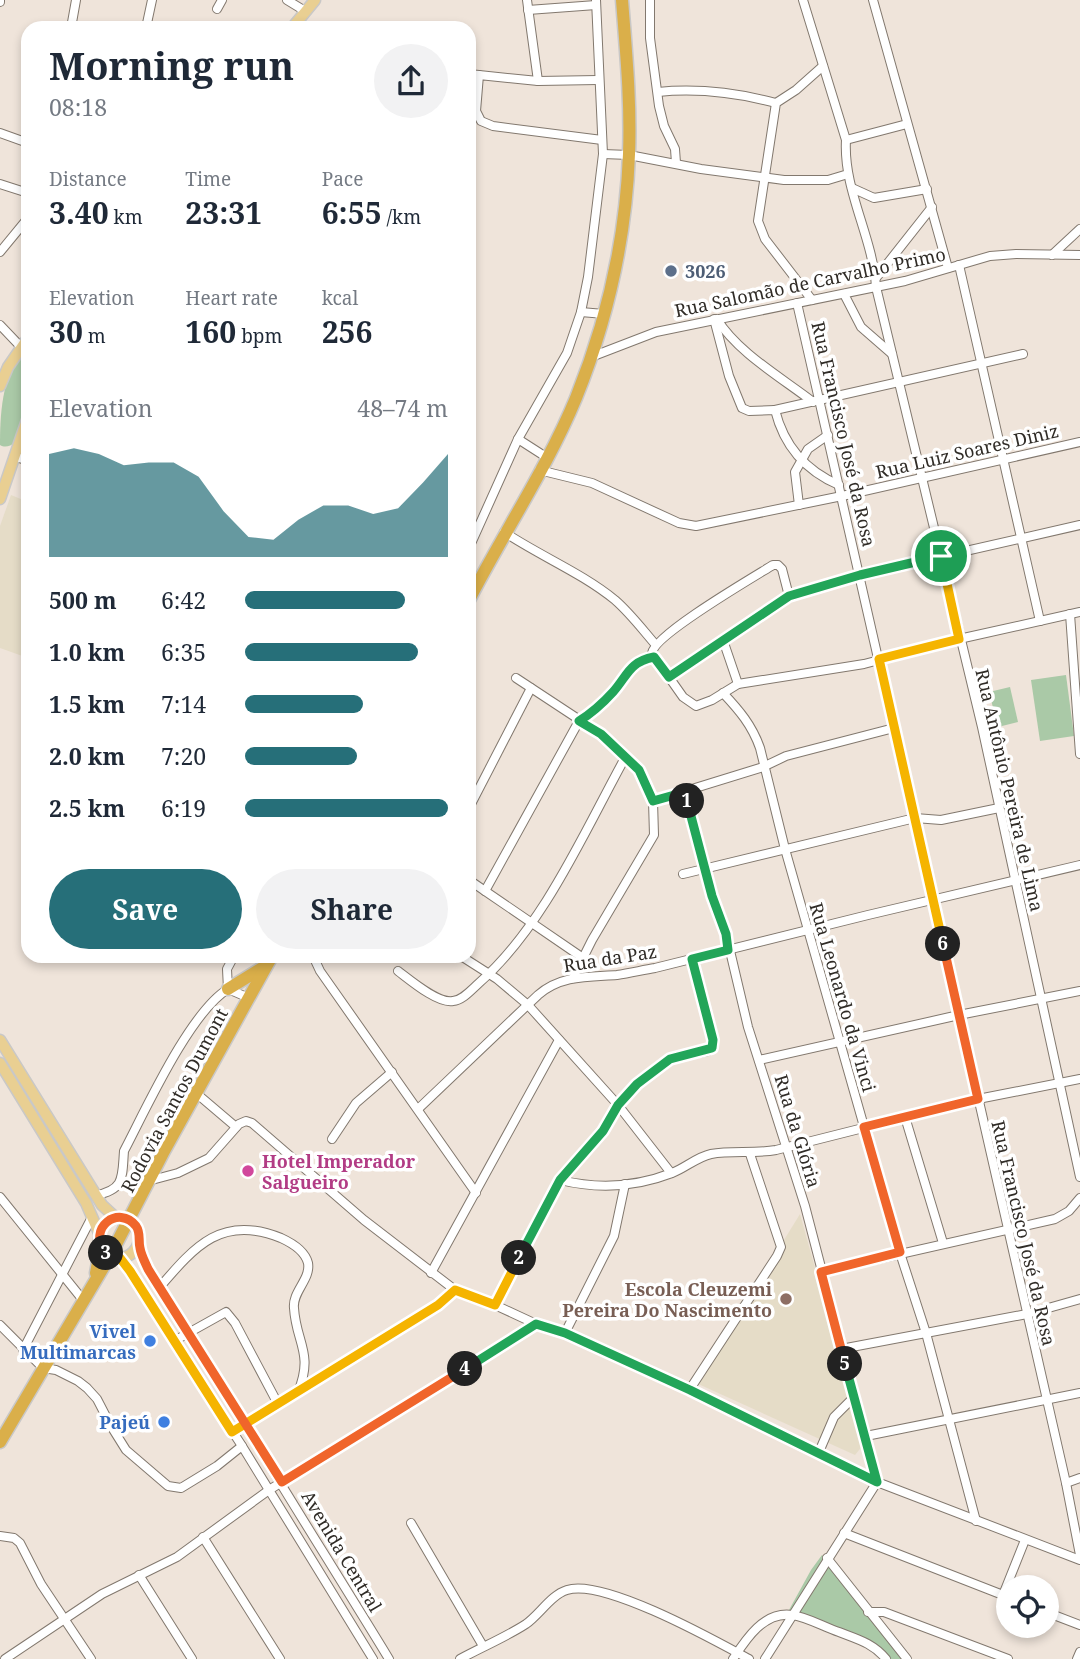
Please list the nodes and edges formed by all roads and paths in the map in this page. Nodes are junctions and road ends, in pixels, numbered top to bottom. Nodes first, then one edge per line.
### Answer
1 (76, 0) edge
2 (152, 0) edge
3 (288, 0) edge
4 (315, 0) edge
5 (622, 0) edge
6 (650, 0) edge
7 (803, 0) edge
8 (873, 0) edge
9 (596, 3) edge
10 (528, 5) edge
11 (305, 11) junction
12 (72, 21) edge
13 (148, 21) edge
14 (297, 21) edge
15 (823, 66) junction
16 (476, 75) edge
17 (480, 75) junction
18 (598, 80) junction
19 (538, 81) junction
20 (658, 92) junction
21 (776, 103) junction
22 (907, 124) junction
23 (0, 133) edge
24 (21, 140) edge
25 (602, 140) junction
26 (846, 140) junction
27 (603, 154) junction
28 (629, 155) junction
29 (676, 163) junction
30 (848, 174) junction
31 (765, 177) junction
32 (0, 184) edge
33 (852, 188) junction
34 (927, 189) junction
35 (21, 191) edge
36 (932, 207) junction
37 (21, 226) edge
38 (1080, 229) edge
39 (0, 252) edge
40 (1052, 255) junction
41 (1080, 255) edge
42 (959, 265) junction
43 (948, 268) junction
44 (876, 282) junction
45 (844, 294) junction
46 (812, 300) junction
47 (797, 303) junction
48 (581, 313) junction
49 (604, 314) junction
50 (716, 319) junction
51 (0, 325) edge
52 (21, 341) edge
53 (21, 352) edge
54 (892, 354) junction
55 (1023, 354) dead end
56 (591, 357) junction
57 (983, 363) junction
58 (1, 381) edge
59 (900, 383) junction
60 (816, 401) junction
61 (775, 411) junction
62 (828, 435) junction
63 (21, 436) edge
64 (518, 439) junction
65 (1080, 442) edge
66 (14, 456) junction
67 (546, 457) junction
68 (21, 458) edge
69 (800, 459) junction
70 (1005, 459) junction
71 (539, 470) junction
72 (923, 477) junction
73 (839, 485) junction
74 (842, 496) junction
75 (0, 499) edge
76 (799, 505) junction
77 (1080, 525) edge
78 (476, 532) edge
79 (505, 533) junction
80 (1022, 537) junction
81 (941, 556) junction
82 (860, 575) junction
83 (476, 587) edge
84 (789, 596) junction
85 (1080, 612) edge
86 (1070, 614) junction
87 (1040, 621) junction
88 (959, 639) junction
89 (723, 640) junction
90 (654, 645) junction
91 (654, 657) junction
92 (879, 659) junction
93 (669, 677) junction
94 (516, 678) dead end
95 (738, 684) junction
96 (531, 688) junction
97 (723, 693) junction
98 (1078, 696) edge
99 (579, 721) junction
100 (894, 728) junction
101 (1080, 754) edge
102 (626, 756) junction
103 (763, 767) junction
104 (685, 792) junction
105 (476, 794) edge
106 (653, 801) junction
107 (999, 808) junction
108 (915, 818) junction
109 (785, 849) junction
110 (1080, 865) edge
111 (706, 868) junction
112 (682, 874) dead end
113 (1014, 880) junction
114 (476, 885) edge
115 (485, 891) junction
116 (933, 900) junction
117 (534, 922) junction
118 (808, 930) junction
119 (728, 950) junction
120 (583, 957) junction
121 (692, 959) junction
122 (230, 963) edge
123 (266, 963) edge
124 (268, 963) edge
125 (316, 963) edge
126 (472, 963) edge
127 (398, 971) dead end
128 (489, 974) junction
129 (573, 978) junction
130 (228, 989) junction
131 (1080, 991) edge
132 (249, 998) junction
133 (1040, 1000) junction
134 (528, 1005) junction
135 (959, 1015) junction
136 (0, 1040) edge
137 (559, 1041) junction
138 (840, 1041) junction
139 (759, 1059) junction
140 (0, 1063) edge
141 (392, 1072) junction
142 (1080, 1079) edge
143 (1060, 1083) junction
144 (196, 1093) junction
145 (978, 1099) junction
146 (618, 1105) junction
147 (418, 1109) junction
148 (905, 1117) junction
149 (236, 1127) junction
150 (864, 1127) junction
151 (332, 1139) dead end
152 (786, 1147) junction
153 (750, 1154) junction
154 (671, 1173) junction
155 (1080, 1177) edge
156 (560, 1180) junction
157 (148, 1181) junction
158 (625, 1184) junction
159 (476, 1193) junction
160 (96, 1195) junction
161 (0, 1197) edge
162 (1080, 1198) edge
163 (92, 1217) junction
164 (116, 1218) junction
165 (130, 1220) junction
166 (1007, 1229) junction
167 (100, 1240) junction
168 (943, 1243) junction
169 (139, 1244) junction
170 (900, 1252) junction
171 (116, 1257) junction
172 (821, 1272) junction
173 (431, 1273) junction
174 (61, 1274) junction
175 (94, 1280) junction
176 (159, 1288) junction
177 (455, 1290) junction
178 (1080, 1299) edge
179 (83, 1300) junction
180 (495, 1305) junction
181 (1027, 1314) junction
182 (536, 1324) junction
183 (0, 1325) edge
184 (565, 1333) junction
185 (926, 1333) junction
186 (190, 1334) junction
187 (174, 1341) junction
188 (841, 1349) junction
189 (23, 1350) junction
190 (43, 1368) junction
191 (690, 1390) junction
192 (298, 1392) junction
193 (1080, 1393) edge
194 (855, 1396) junction
195 (1046, 1401) junction
196 (278, 1404) junction
197 (948, 1419) junction
198 (244, 1425) junction
199 (232, 1432) junction
200 (866, 1436) junction
201 (0, 1442) edge
202 (242, 1446) junction
203 (819, 1452) junction
204 (1080, 1478) edge
205 (282, 1482) junction
206 (877, 1482) junction
207 (1066, 1483) junction
208 (269, 1490) junction
209 (976, 1521) junction
210 (411, 1523) dead end
211 (844, 1533) junction
212 (0, 1536) edge
213 (203, 1537) junction
214 (1025, 1540) junction
215 (1080, 1557) edge
216 (827, 1558) junction
217 (139, 1575) junction
218 (1012, 1575) edge
219 (996, 1592) edge
220 (868, 1612) junction
221 (793, 1615) junction
222 (65, 1617) junction
223 (1059, 1617) edge
224 (1080, 1625) edge
225 (483, 1646) junction
226 (1080, 1652) edge
227 (735, 1656) edge
228 (5, 1659) edge
229 (91, 1659) edge
230 (192, 1659) edge
231 (280, 1659) edge
232 (373, 1659) edge
233 (389, 1659) edge
234 (460, 1659) edge
235 (749, 1659) edge
236 (765, 1659) edge
237 (886, 1659) edge
238 (908, 1659) edge
239 (1008, 1659) edge
240 (1077, 1659) edge

1 - 12 street
2 - 13 street
3 - 11 street
4 - 11 main road
5 - 28 highway
6 - 20 street
7 - 15 street, Rua Antônio Pereira de Lima
8 - 22 street
9 - 10 street
9 - 18 street
10 - 19 street
11 - 14 main road
15 - 21 street
15 - 26 street, Rua Antônio Pereira de Lima
16 - 17 street
17 - 19 street
17 - 25 street
18 - 19 street
18 - 25 street
20 - 21 street
20 - 29 street
21 - 31 street
22 - 26 street
22 - 34 street
23 - 24 street
25 - 27 street
26 - 30 street, Rua Antônio Pereira de Lima
27 - 28 street
27 - 48 street
28 - 29 street
28 - 49 highway
29 - 31 street
30 - 31 street
30 - 33 street, Rua Antônio Pereira de Lima
31 - 46 street
32 - 35 street
33 - 34 street
33 - 44 street, Rua Antônio Pereira de Lima
34 - 36 street
36 - 43 street
36 - 44 street
37 - 39 street
38 - 40 street
40 - 41 street, Rua Salomão de Carvalho Primo
40 - 42 street, Rua Salomão de Carvalho Primo
42 - 43 street, Rua Salomão de Carvalho Primo
42 - 57 street
43 - 44 street, Rua Salomão de Carvalho Primo
44 - 45 street, Rua Salomão de Carvalho Primo
44 - 54 street, Rua Antônio Pereira de Lima
45 - 46 street, Rua Salomão de Carvalho Primo
45 - 54 street
46 - 47 street, Rua Salomão de Carvalho Primo
47 - 50 street, Rua Salomão de Carvalho Primo
47 - 60 street, Rua Francisco José da Rosa
48 - 49 street
48 - 64 street
49 - 56 highway
50 - 56 street, Rua Salomão de Carvalho Primo
50 - 60 street
50 - 61 street
51 - 52 street
53 - 58 main road
54 - 59 street, Rua Antônio Pereira de Lima
55 - 57 street
56 - 67 highway
57 - 59 street
57 - 70 street
59 - 60 street
59 - 72 street, Rua Antônio Pereira de Lima
60 - 61 street
60 - 62 street, Rua Francisco José da Rosa
61 - 69 street
62 - 69 street
62 - 73 street, Rua Francisco José da Rosa
63 - 66 main road
64 - 67 street
64 - 78 street
65 - 70 street, Rua Luiz Soares Diniz
66 - 68 street
66 - 75 main road
67 - 71 highway
69 - 73 street
69 - 76 street
70 - 72 street, Rua Luiz Soares Diniz
70 - 80 street
71 - 76 street, Rua Luiz Soares Diniz
71 - 79 highway
72 - 74 street, Rua Luiz Soares Diniz
72 - 81 street, Rua Antônio Pereira de Lima
73 - 74 street, Rua Francisco José da Rosa
74 - 76 street, Rua Luiz Soares Diniz
74 - 82 street, Rua Francisco José da Rosa
77 - 80 street
79 - 83 highway
79 - 90 street
80 - 81 street
80 - 87 street
81 - 82 street
81 - 88 street, Rua Antônio Pereira de Lima
82 - 84 street
82 - 92 street, Rua Francisco José da Rosa
84 - 89 street
84 - 90 street
85 - 86 street
86 - 87 street
86 - 98 street
87 - 88 street
88 - 92 street
88 - 107 street, Rua Antônio Pereira de Lima
89 - 93 street
89 - 95 street
90 - 91 street
91 - 93 street
91 - 99 street
92 - 95 street
92 - 100 street, Rua Francisco José da Rosa
93 - 97 street
94 - 96 street
95 - 97 street
96 - 99 street
96 - 105 street
97 - 103 street, Rua Leonardo da Vinci
98 - 101 street
99 - 102 street
99 - 115 street
100 - 103 street
100 - 108 street, Rua Francisco José da Rosa
102 - 106 street
102 - 117 street
103 - 104 street
103 - 109 street, Rua Leonardo da Vinci
104 - 106 street
104 - 111 street, Rua da Glória
106 - 120 street
107 - 108 street
107 - 113 street, Rua Antônio Pereira de Lima
108 - 109 street
108 - 116 street, Rua Francisco José da Rosa
109 - 111 street
109 - 118 street, Rua Leonardo da Vinci
110 - 113 street, Rua da Paz
111 - 112 street
111 - 119 street, Rua da Glória
113 - 116 street, Rua da Paz
113 - 133 street, Rua Antônio Pereira de Lima
114 - 115 street
115 - 117 street
116 - 118 street, Rua da Paz
116 - 135 street, Rua Francisco José da Rosa
117 - 120 street
117 - 128 street
118 - 119 street, Rua da Paz
118 - 138 street, Rua Leonardo da Vinci
119 - 121 street, Rua da Paz
119 - 139 street, Rua da Glória
120 - 129 street
121 - 129 street, Rua da Paz
121 - 146 street
122 - 130 street
123 - 130 highway
124 - 132 highway, Rodovia Santos Dumont
125 - 141 street
126 - 128 street
127 - 128 street
128 - 134 street
129 - 134 street, Rua da Paz
130 - 132 street
130 - 160 street
131 - 133 street
132 - 144 highway, Rodovia Santos Dumont
133 - 135 street
133 - 143 street, Rua Antônio Pereira de Lima
134 - 137 street
134 - 147 street, Rua da Paz
135 - 138 street
135 - 145 street, Rua Francisco José da Rosa
136 - 160 main road
137 - 146 street
137 - 159 street
138 - 139 street
138 - 150 street, Rua Leonardo da Vinci
139 - 152 street, Rua da Glória
140 - 163 main road
141 - 147 street
141 - 151 street
142 - 143 street
143 - 145 street
143 - 155 street, Rua Antônio Pereira de Lima
144 - 149 street
144 - 157 highway, Rodovia Santos Dumont
145 - 148 street
145 - 166 street, Rua Francisco José da Rosa
146 - 154 street
146 - 156 street
147 - 159 street
148 - 150 street
148 - 168 street
149 - 157 street
149 - 173 street
150 - 152 street
150 - 170 street, Rua Leonardo da Vinci
152 - 153 street
152 - 172 street, Rua da Glória
153 - 154 street
153 - 191 street
154 - 158 street
156 - 158 street
156 - 180 street
157 - 165 highway, Rodovia Santos Dumont
158 - 184 street
159 - 173 street
160 - 164 main road
161 - 174 street
162 - 166 street
163 - 167 main road
163 - 174 street
164 - 165 main road
164 - 167 main road
165 - 169 main road
165 - 171 highway, Rodovia Santos Dumont
166 - 168 street
166 - 181 street, Rua Francisco José da Rosa
167 - 171 main road
167 - 175 highway
168 - 170 street
169 - 171 main road
169 - 176 street, Avenida Central
170 - 172 street
170 - 185 street, Rua Leonardo da Vinci
171 - 175 highway, Rodovia Santos Dumont
171 - 187 street, Avenida Central
172 - 188 street, Rua da Glória
173 - 177 street
174 - 179 street
174 - 189 street
175 - 179 highway
176 - 186 street, Avenida Central
176 - 192 street
177 - 180 street
177 - 192 street
178 - 181 street
179 - 190 highway
180 - 182 street
181 - 185 street
181 - 195 street, Rua Francisco José da Rosa
182 - 184 street
182 - 205 street
183 - 189 street
184 - 191 street
185 - 188 street
185 - 197 street, Rua Leonardo da Vinci
186 - 187 street
186 - 196 street
186 - 198 street, Avenida Central
187 - 199 street, Avenida Central
188 - 194 street, Rua da Glória
189 - 190 street
190 - 201 highway
190 - 202 street
191 - 203 street
192 - 196 street
193 - 195 street
194 - 200 street, Rua da Glória
194 - 203 street
195 - 197 street
195 - 207 street, Rua Francisco José da Rosa
196 - 198 street
197 - 200 street
197 - 209 street, Rua Leonardo da Vinci
198 - 199 street
198 - 205 street, Avenida Central
199 - 202 street, Avenida Central
200 - 206 street, Rua da Glória
202 - 208 street, Avenida Central
203 - 206 street
204 - 207 street
205 - 208 street
205 - 233 street, Avenida Central
206 - 209 street
206 - 211 street
207 - 215 street, Rua Francisco José da Rosa
208 - 213 street
208 - 232 street, Avenida Central
209 - 214 street
210 - 225 street
211 - 216 street
211 - 219 street
212 - 222 street
213 - 217 street
213 - 231 street
214 - 215 street
214 - 218 street
216 - 220 street
216 - 221 street
217 - 222 street
217 - 230 street
220 - 238 street
220 - 239 street
221 - 227 street
221 - 236 street
221 - 237 street
222 - 228 street
222 - 229 street
223 - 224 street
225 - 227 street
225 - 234 street
226 - 240 street
227 - 235 street

